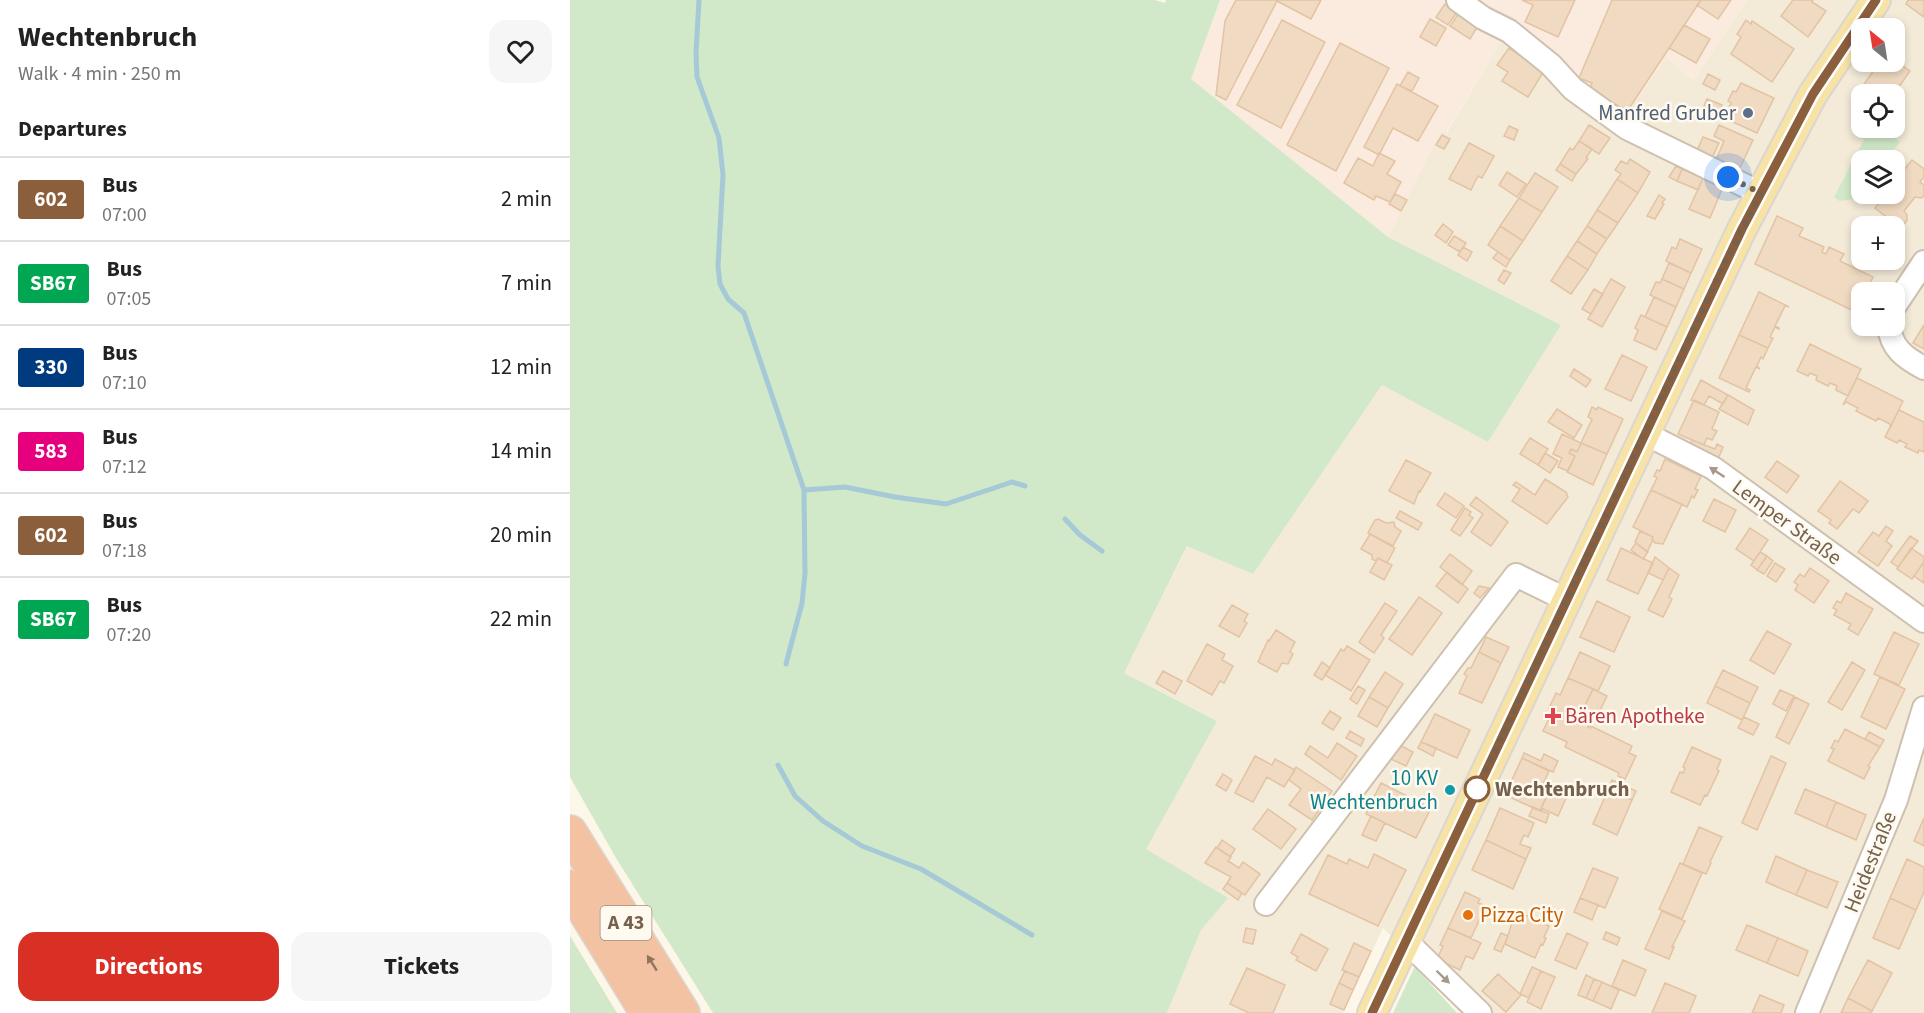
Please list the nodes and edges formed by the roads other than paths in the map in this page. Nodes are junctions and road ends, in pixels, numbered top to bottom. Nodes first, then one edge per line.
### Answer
1 (1458, 0) edge
2 (1876, 0) edge
3 (1761, 193) junction
4 (1924, 262) edge
5 (1905, 290) edge
6 (1891, 336) edge
7 (1924, 368) edge
8 (1644, 433) junction
9 (1567, 600) junction
10 (1924, 621) edge
11 (1924, 708) edge
12 (570, 832) edge
13 (570, 887) edge
14 (1266, 904) dead end
15 (1406, 941) junction
16 (646, 1013) edge
17 (683, 1013) edge
18 (1372, 1013) edge
19 (1480, 1013) edge
20 (1806, 1013) edge

1 - 3 street
2 - 3 main road
3 - 8 main road
4 - 5 street
6 - 7 street
8 - 9 main road
10 -> 8 street, Lemper Straße
9 - 14 street
9 - 15 main road
11 - 20 street, Heidestraße
17 -> 12 highway, A 43
13 - 16 highway, A 43
15 - 18 main road
15 -> 19 street

